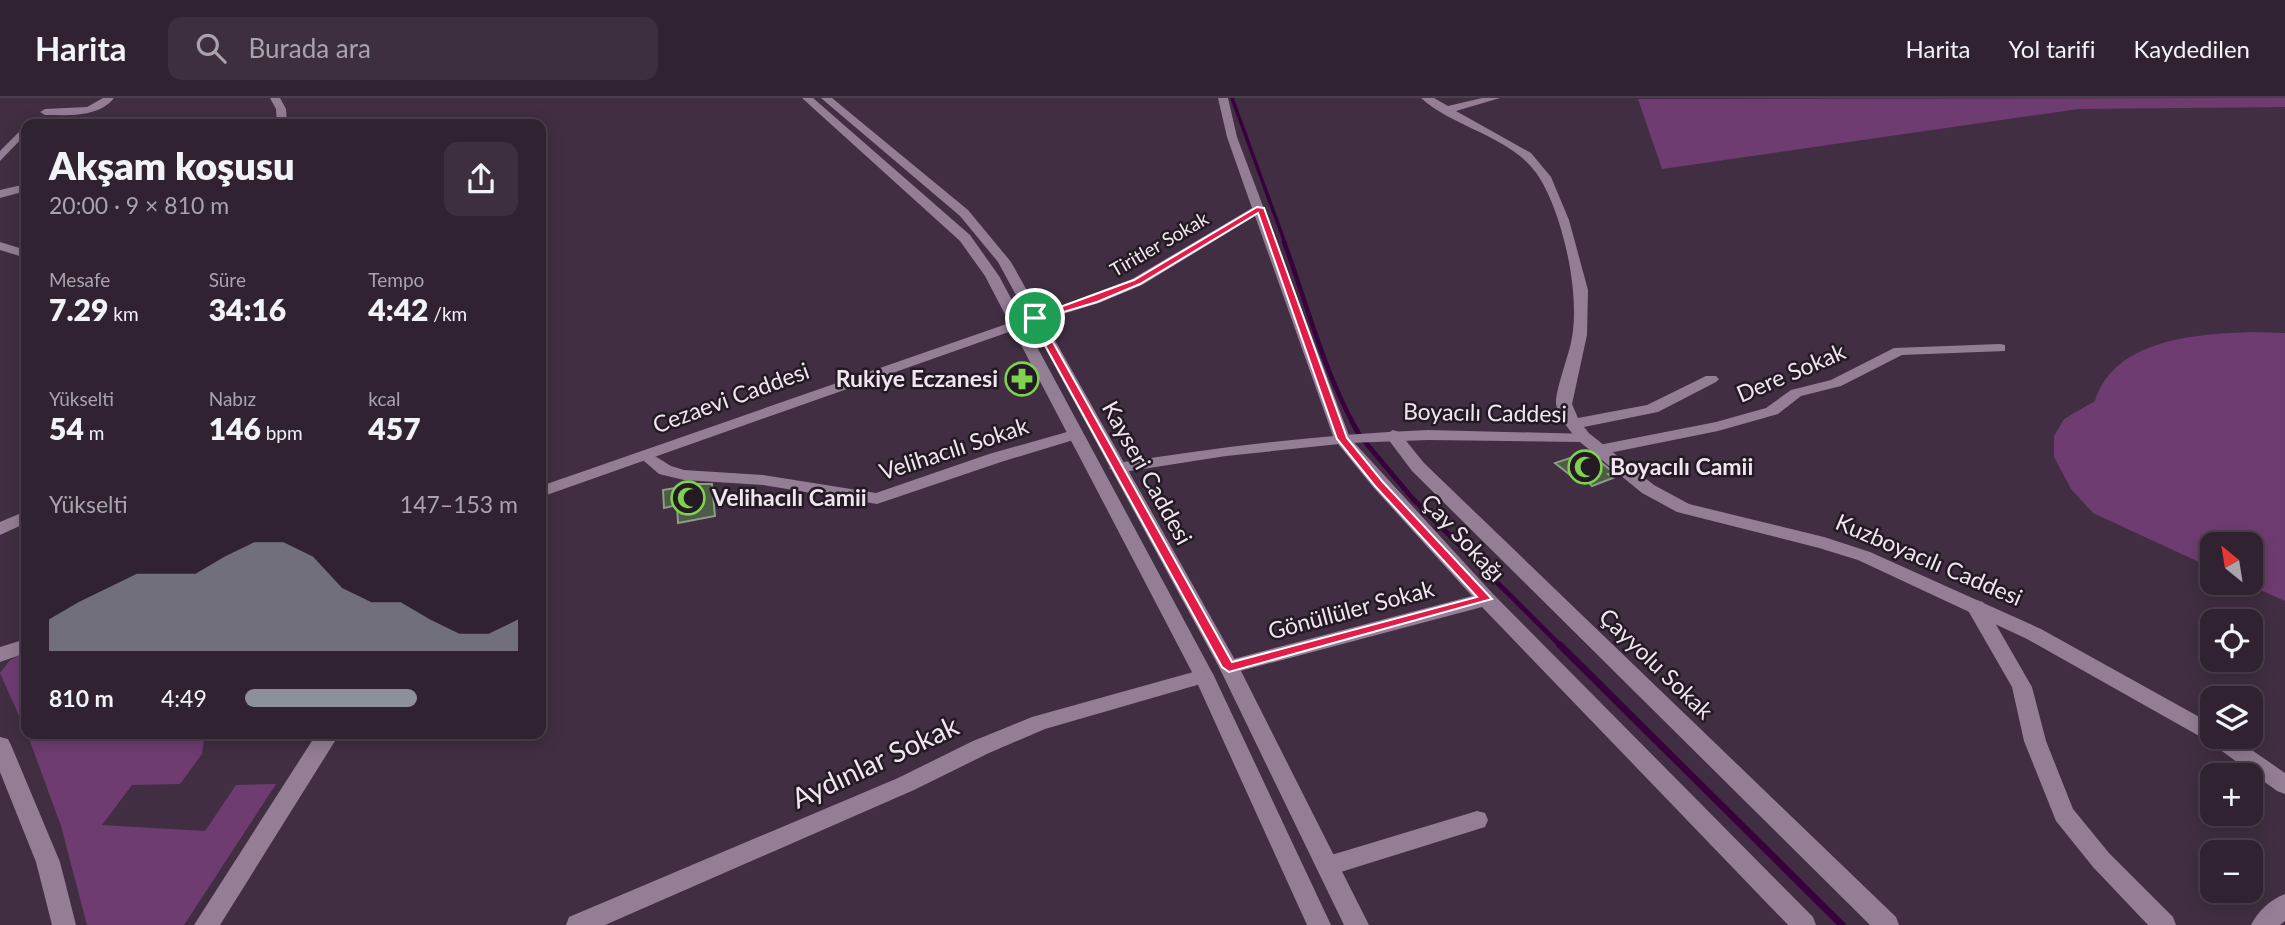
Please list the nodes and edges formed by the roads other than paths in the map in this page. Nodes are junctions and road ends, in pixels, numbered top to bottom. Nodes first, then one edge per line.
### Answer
1 (52, 98) edge
2 (109, 98) edge
3 (275, 98) edge
4 (807, 98) edge
5 (826, 98) edge
6 (1223, 98) edge
7 (1426, 98) edge
8 (1495, 98) edge
9 (1445, 110) junction
10 (45, 112) junction
11 (36, 119) edge
12 (282, 119) edge
13 (21, 134) edge
14 (0, 159) edge
15 (21, 189) edge
16 (0, 194) edge
17 (1260, 208) junction
18 (0, 246) edge
19 (21, 252) edge
20 (1026, 321) junction
21 (2000, 348) dead end
22 (1712, 379) dead end
23 (1579, 431) junction
24 (1074, 435) junction
25 (1389, 435) junction
26 (1345, 438) junction
27 (1599, 450) junction
28 (645, 455) junction
29 (1117, 468) junction
30 (546, 490) edge
31 (21, 518) edge
32 (0, 529) edge
33 (1486, 599) junction
34 (1976, 607) junction
35 (21, 648) edge
36 (0, 655) edge
37 (1229, 667) junction
38 (1204, 676) junction
39 (2200, 727) edge
40 (325, 739) edge
41 (0, 745) edge
42 (2234, 749) edge
43 (2285, 785) edge
44 (1477, 820) dead end
45 (1328, 866) junction
46 (2285, 905) edge
47 (64, 925) edge
48 (206, 925) edge
49 (578, 925) edge
50 (1319, 925) edge
51 (1357, 925) edge
52 (1804, 925) edge
53 (1887, 925) edge
54 (2164, 925) edge
55 (2263, 925) edge

1 - 10 street
2 - 10 street
3 - 12 street
4 - 20 street, Kayseri Caddesi
5 - 20 street, Kayseri Caddesi
6 - 17 street, Çay Sokağı
7 - 9 street
8 - 9 street
9 - 23 street
10 - 11 street
13 - 14 street
15 - 16 street
17 - 20 street, Tiritler Sokak
17 - 26 street, Çay Sokağı
18 - 19 street
20 - 24 street, Kayseri Caddesi
20 - 28 street, Cezaevi Caddesi
20 - 29 street, Kayseri Caddesi
21 - 27 street, Dere Sokak
22 - 23 street, Boyacılı Caddesi
23 - 25 street, Boyacılı Caddesi
23 - 27 street, Kuzboyacılı Caddesi
24 - 28 street, Velihacılı Sokak
24 - 38 street, Kayseri Caddesi
25 - 26 street, Boyacılı Caddesi
25 - 53 street, Çayyolu Sokak
26 - 29 street
26 - 33 street, Çay Sokağı
27 - 34 street, Kuzboyacılı Caddesi
28 - 30 street, Cezaevi Caddesi
29 - 37 street, Kayseri Caddesi
31 - 32 street
33 - 37 street, Gönüllüler Sokak
33 - 52 street, Çay Sokağı
34 - 39 street, Kuzboyacılı Caddesi
34 - 54 street
35 - 36 street
37 - 45 street, Kayseri Caddesi
38 - 49 street, Aydınlar Sokak
38 - 50 street, Kayseri Caddesi
40 - 48 street
41 - 47 street
42 - 43 street
44 - 45 street
45 - 51 street, Kayseri Caddesi
46 - 55 street

